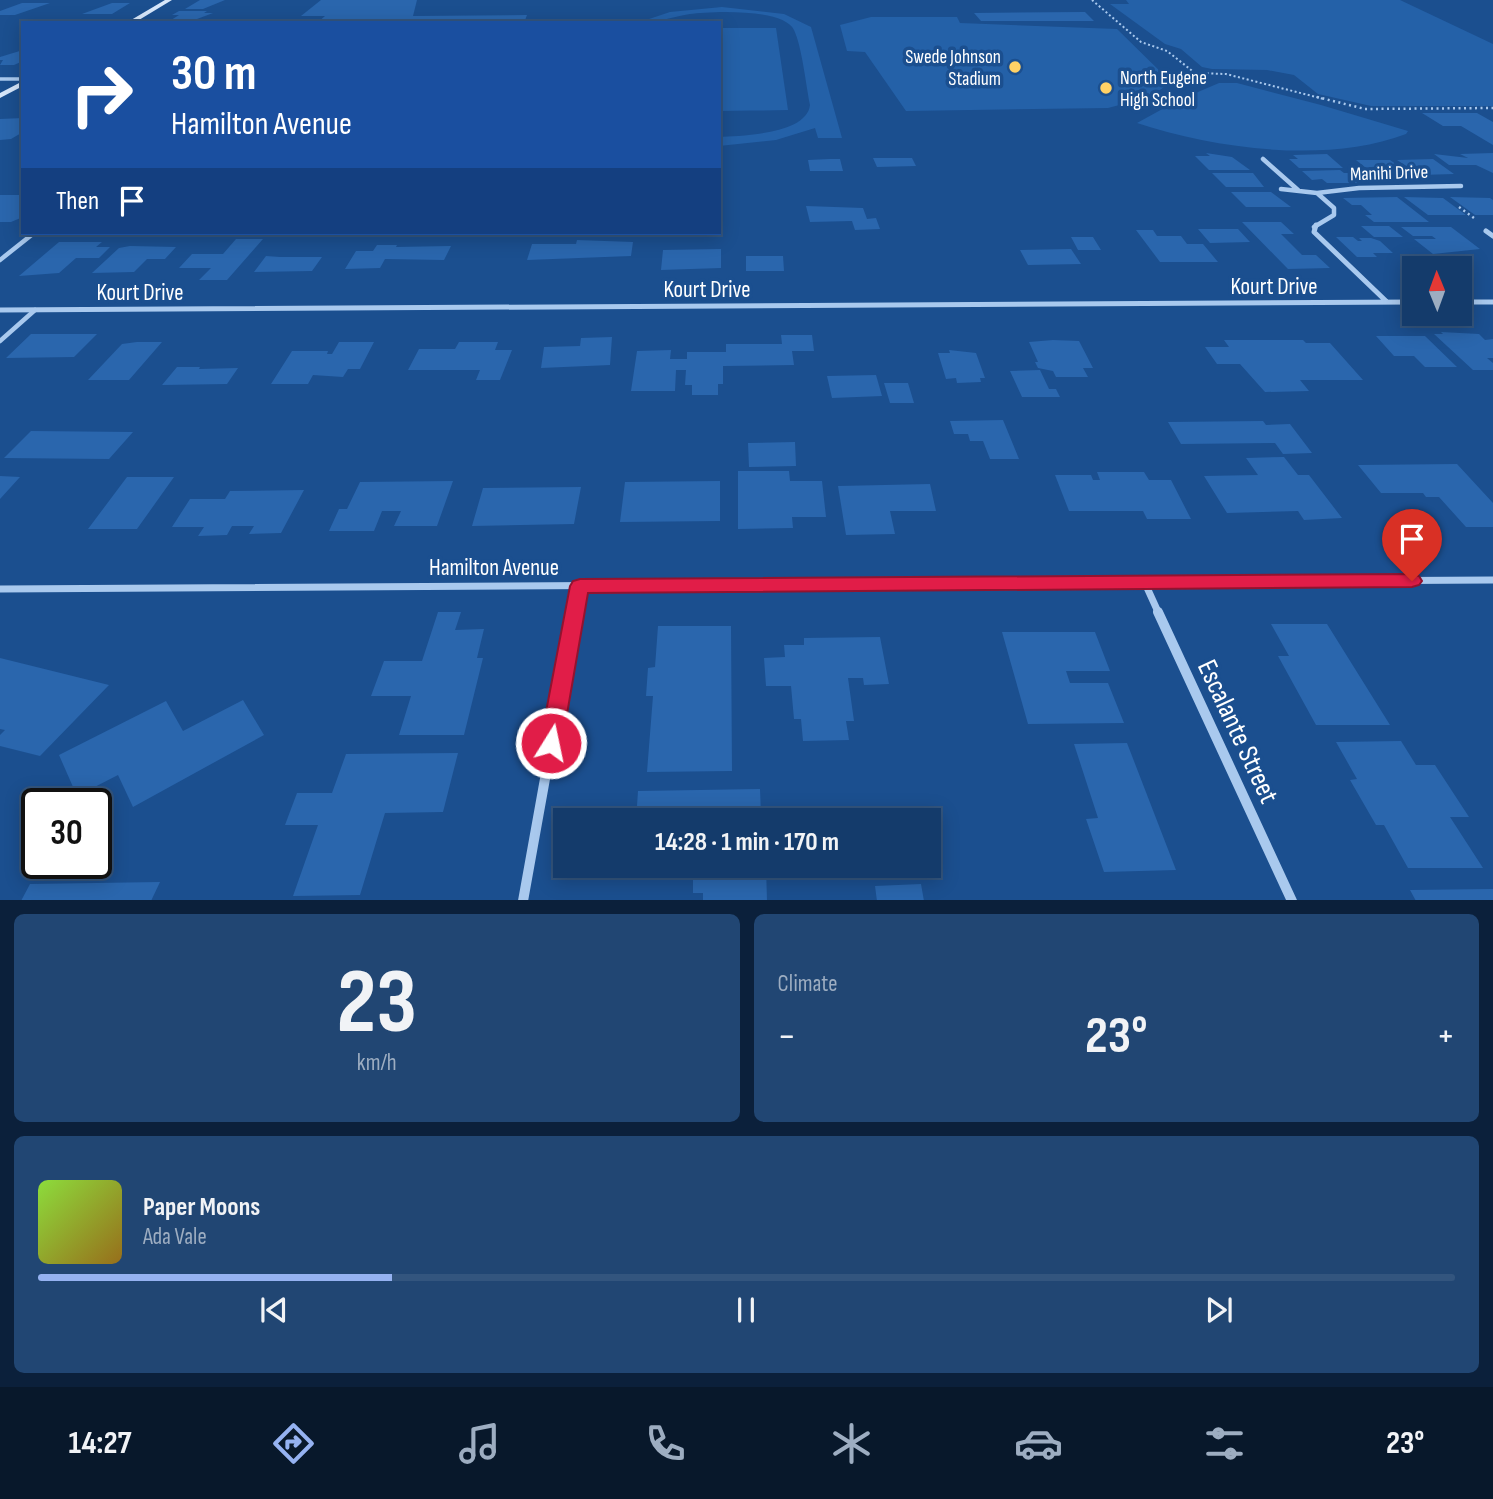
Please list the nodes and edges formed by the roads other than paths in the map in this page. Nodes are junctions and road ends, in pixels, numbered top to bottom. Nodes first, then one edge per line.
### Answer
1 (169, 0) edge
2 (132, 21) edge
3 (0, 79) edge
4 (21, 81) edge
5 (21, 82) edge
6 (0, 96) edge
7 (1263, 159) dead end
8 (1461, 186) dead end
9 (1281, 189) dead end
10 (1298, 190) junction
11 (1317, 193) junction
12 (1486, 231) dead end
13 (31, 235) edge
14 (1493, 236) edge
15 (0, 260) edge
16 (1387, 302) junction
17 (1402, 302) edge
18 (1472, 302) edge
19 (1493, 302) edge
20 (0, 310) edge
21 (36, 310) junction
22 (0, 341) edge
23 (1493, 580) edge
24 (1144, 581) junction
25 (580, 586) junction
26 (0, 589) edge
27 (523, 900) edge
28 (1292, 900) edge

1 - 2 street
3 - 4 street
5 - 6 street
7 - 10 street
8 - 11 street, Manihi Drive
9 - 10 street, Manihi Drive
10 - 11 street, Manihi Drive
11 - 16 street, Manihi Drive
12 - 14 street
13 - 15 lane
16 - 17 street, Kourt Drive
16 - 21 street, Kourt Drive
18 - 19 street
20 - 21 street, Kourt Drive
21 - 22 lane
23 - 24 street, Hamilton Avenue
24 - 25 street, Hamilton Avenue
24 - 28 street, Escalante Street
25 - 26 street, Hamilton Avenue
25 - 27 street

